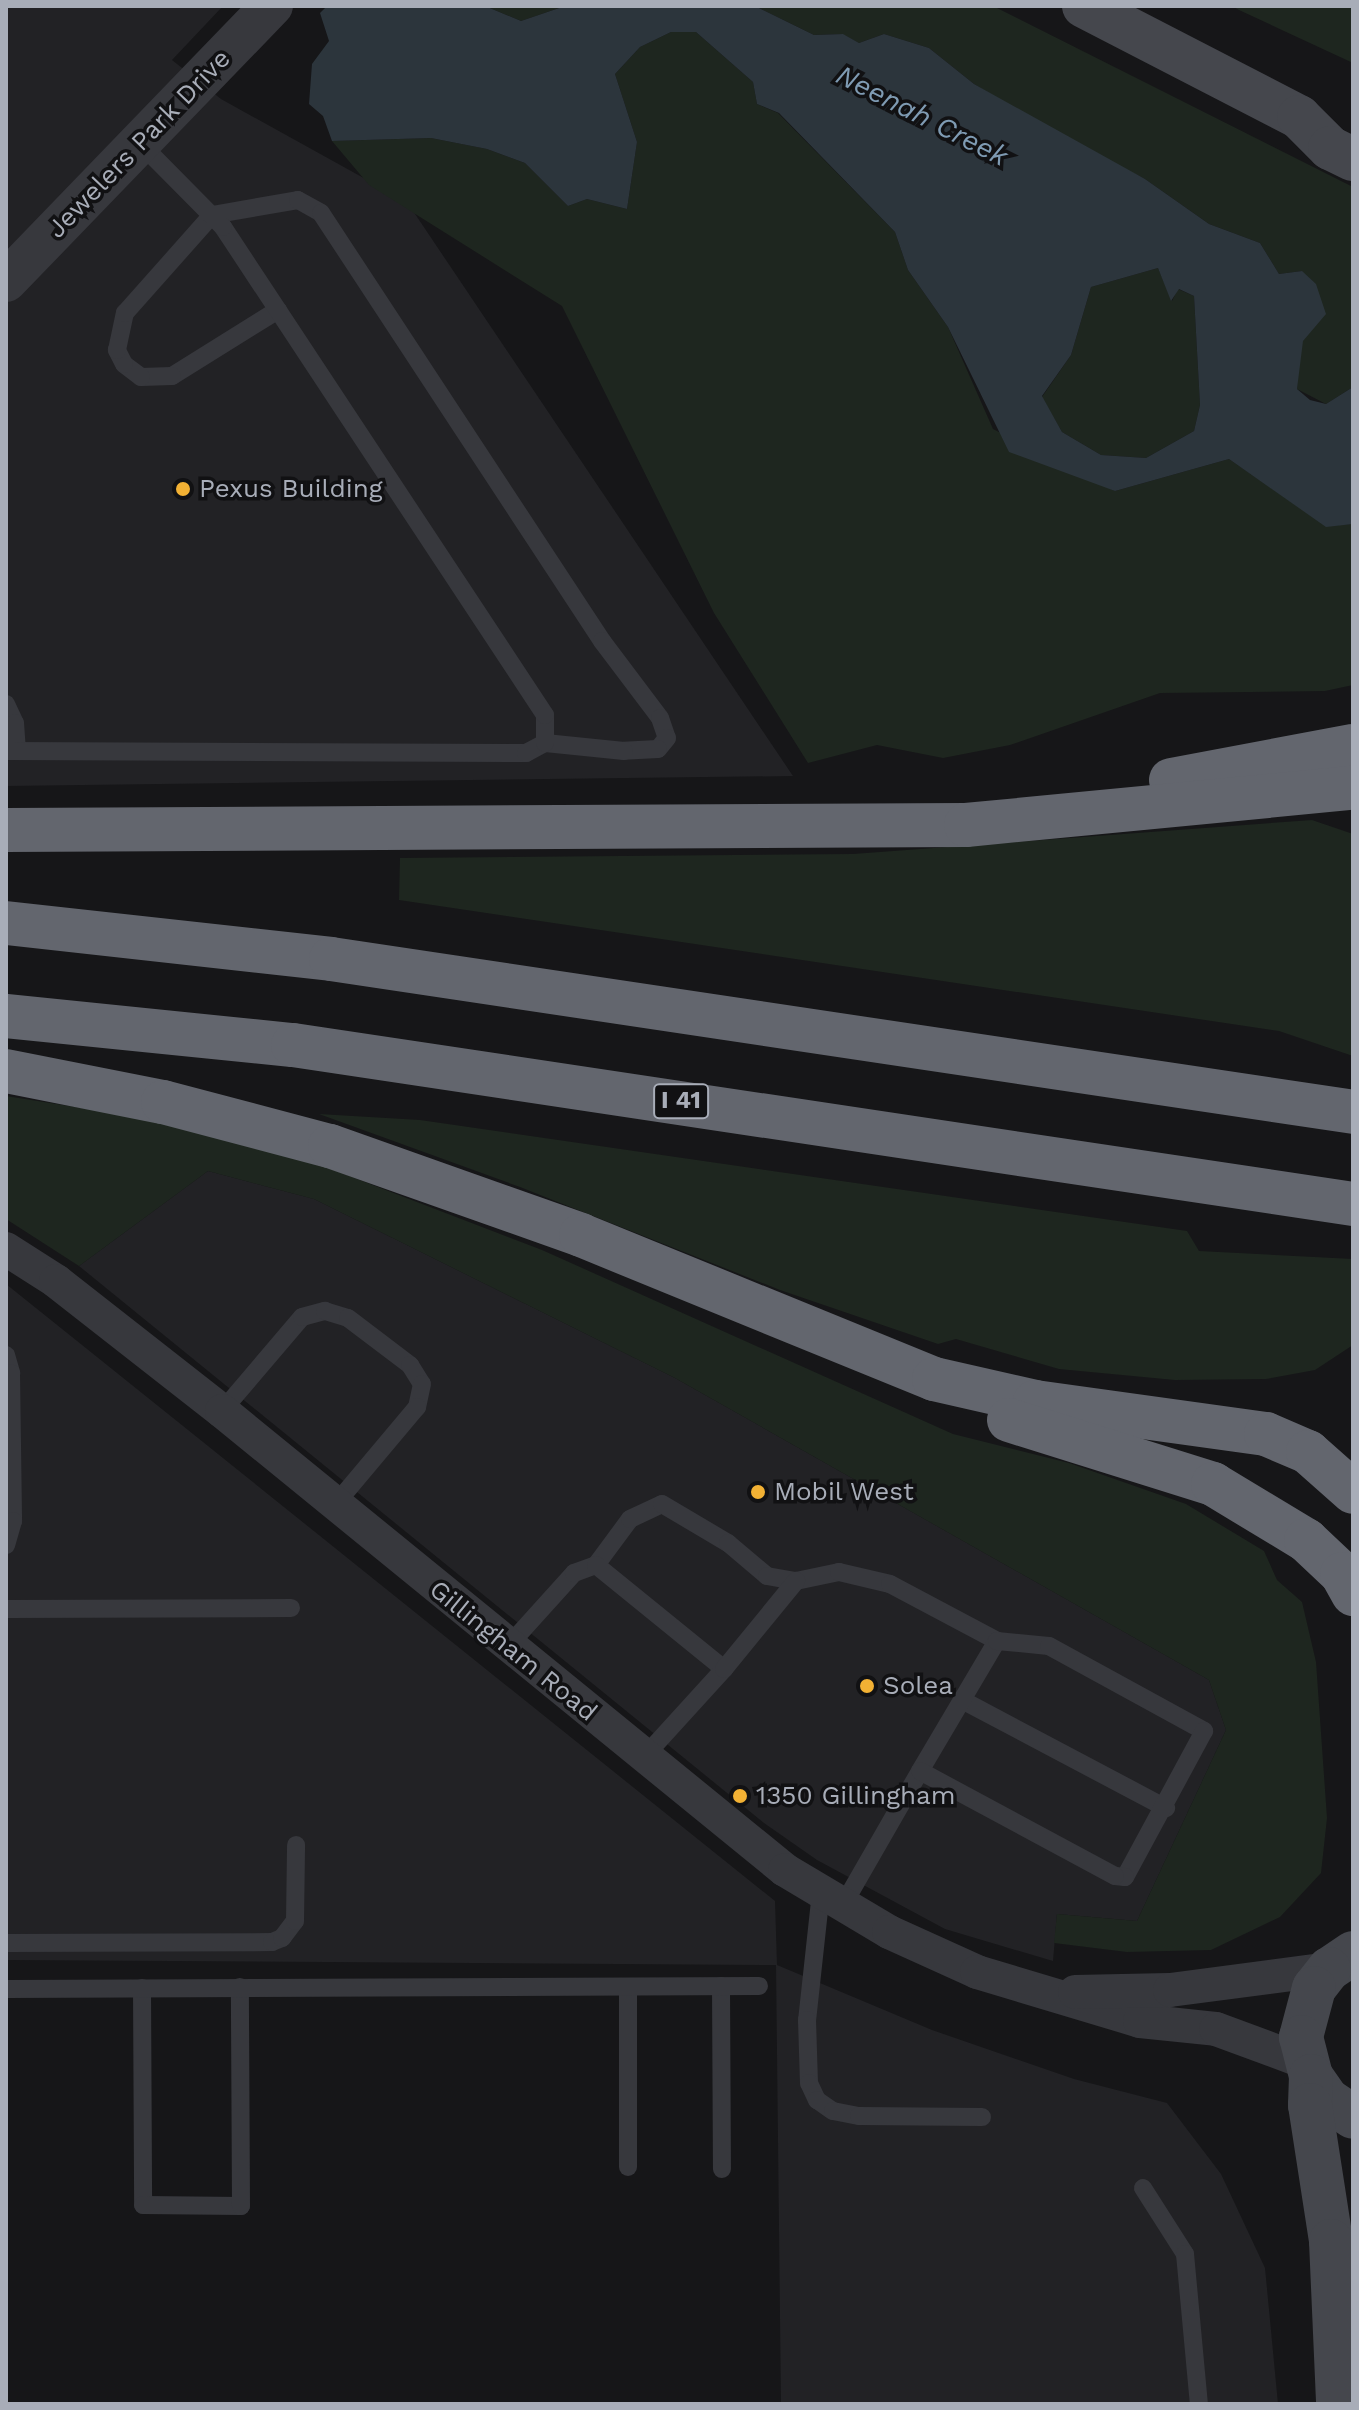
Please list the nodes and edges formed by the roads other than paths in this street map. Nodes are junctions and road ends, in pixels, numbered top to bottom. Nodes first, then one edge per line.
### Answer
1 (272, 6) edge
2 (1084, 6) edge
3 (1299, 117) junction
4 (1353, 123) edge
5 (140, 143) junction
6 (1353, 159) edge
7 (212, 215) junction
8 (6, 281) edge
9 (278, 310) junction
10 (6, 704) edge
11 (545, 743) junction
12 (1353, 746) edge
13 (12, 751) edge
14 (1353, 788) edge
15 (822, 825) junction
16 (6, 830) edge
17 (6, 923) edge
18 (6, 1016) edge
19 (6, 1071) edge
20 (1353, 1112) edge
21 (1353, 1204) edge
22 (6, 1249) edge
23 (844, 1345) junction
24 (6, 1355) edge
25 (222, 1411) junction
26 (1353, 1492) edge
27 (334, 1506) junction
28 (6, 1545) edge
29 (596, 1565) junction
30 (796, 1581) junction
31 (1353, 1594) edge
32 (291, 1608) dead end
33 (6, 1609) edge
34 (997, 1641) junction
35 (509, 1645) junction
36 (724, 1669) junction
37 (962, 1700) junction
38 (644, 1757) junction
39 (920, 1771) junction
40 (1166, 1808) junction
41 (296, 1845) dead end
42 (832, 1899) junction
43 (6, 1943) edge
44 (1345, 1954) edge
45 (721, 1986) junction
46 (759, 1986) dead end
47 (240, 1987) junction
48 (628, 1987) junction
49 (142, 1988) junction
50 (6, 1989) edge
51 (1054, 1993) junction
52 (1308, 2069) junction
53 (982, 2117) dead end
54 (1353, 2117) edge
55 (628, 2167) dead end
56 (722, 2169) dead end
57 (1143, 2188) dead end
58 (1199, 2404) edge
59 (1338, 2404) edge

1 - 5 street, Jewelers Park Drive
2 - 3 main road
3 - 4 main road
3 - 6 main road
5 - 7 lane
5 - 8 street, Jewelers Park Drive
7 - 9 lane
7 - 9 lane
7 - 11 lane
9 - 11 lane
10 - 13 lane
11 - 13 lane
12 - 15 highway
14 - 15 highway
15 - 16 highway
17 - 20 highway
18 - 21 highway, I 41
19 - 23 highway
22 - 25 street, Gillingham Road
23 - 26 highway
23 - 31 highway
24 - 28 lane
25 - 27 street, Gillingham Road
25 - 27 lane
27 - 35 street, Gillingham Road
29 - 30 lane
29 - 35 lane
29 - 36 lane
30 - 34 lane
30 - 36 lane
32 - 33 lane
34 - 37 lane
34 - 40 lane
35 - 38 street, Gillingham Road
36 - 38 lane
37 - 39 lane
37 - 40 lane
38 - 42 street, Gillingham Road
39 - 40 lane
39 - 42 lane
41 - 43 lane
42 - 51 street, Gillingham Road
42 - 53 lane
44 - 51 street, Gillingham Road
44 - 52 main road
45 - 46 lane
45 - 48 lane
45 - 56 lane
47 - 48 lane
47 - 49 lane
47 - 49 lane
48 - 55 lane
49 - 50 lane
51 - 52 street, Gillingham Road
52 - 54 main road
52 - 59 main road
57 - 58 lane

